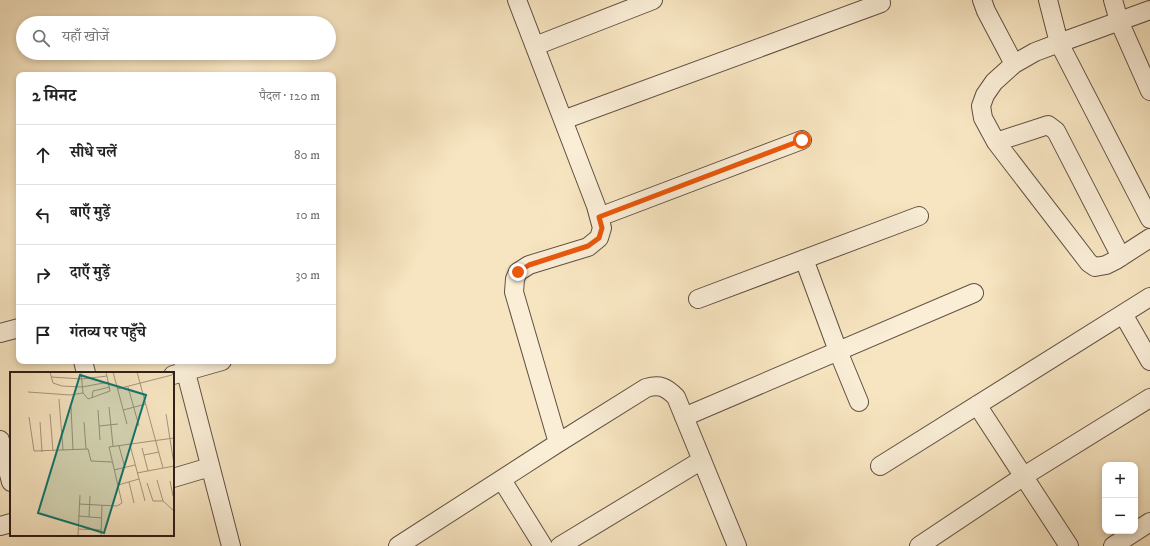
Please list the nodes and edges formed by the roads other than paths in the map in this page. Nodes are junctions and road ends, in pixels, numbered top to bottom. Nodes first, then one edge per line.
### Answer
1 (517, 0) edge
2 (653, 0) edge
3 (982, 0) edge
4 (1048, 0) edge
5 (1113, 0) edge
6 (881, 3) dead end
7 (1150, 10) edge
8 (1119, 21) junction
9 (1059, 43) junction
10 (535, 46) junction
11 (1014, 64) junction
12 (1150, 91) edge
13 (563, 120) junction
14 (802, 140) dead end
15 (996, 142) junction
16 (919, 216) dead end
17 (599, 217) junction
18 (1150, 219) edge
19 (1150, 238) edge
20 (1121, 257) junction
21 (804, 259) junction
22 (974, 293) dead end
23 (1150, 297) edge
24 (698, 299) dead end
25 (1123, 314) junction
26 (16, 329) edge
27 (0, 333) edge
28 (838, 351) junction
29 (1150, 361) edge
30 (206, 364) edge
31 (180, 369) edge
32 (1150, 398) edge
33 (859, 402) dead end
34 (977, 405) junction
35 (684, 417) junction
36 (0, 440) edge
37 (558, 443) junction
38 (702, 460) junction
39 (880, 466) dead end
40 (210, 467) junction
41 (1024, 476) junction
42 (10, 478) edge
43 (174, 478) edge
44 (502, 480) junction
45 (1150, 522) edge
46 (10, 523) edge
47 (0, 526) edge
48 (730, 543) edge
49 (230, 546) edge
50 (400, 546) edge
51 (543, 546) edge
52 (560, 546) edge
53 (919, 546) edge
54 (1070, 546) edge
55 (1113, 546) edge

1 - 10 street
2 - 10 street
3 - 11 street
4 - 9 street
5 - 8 street
6 - 13 street
7 - 8 street
8 - 9 street
8 - 12 street
9 - 11 street
9 - 18 street
10 - 13 street
11 - 15 street
13 - 17 street
14 - 17 street
15 - 20 street
15 - 20 street
16 - 21 street
17 - 37 street
19 - 20 street
21 - 24 street
21 - 28 street
22 - 28 street
23 - 25 street
25 - 29 street
25 - 34 street
26 - 27 street
28 - 33 street
28 - 35 street
30 - 31 street
31 - 40 street
32 - 41 street
34 - 39 street
34 - 41 street
35 - 37 street
35 - 38 street
36 - 42 street
37 - 44 street
38 - 48 street
38 - 52 street
40 - 43 street
40 - 49 street
41 - 53 street
41 - 54 street
44 - 50 street
44 - 51 street
45 - 55 street
46 - 47 street

